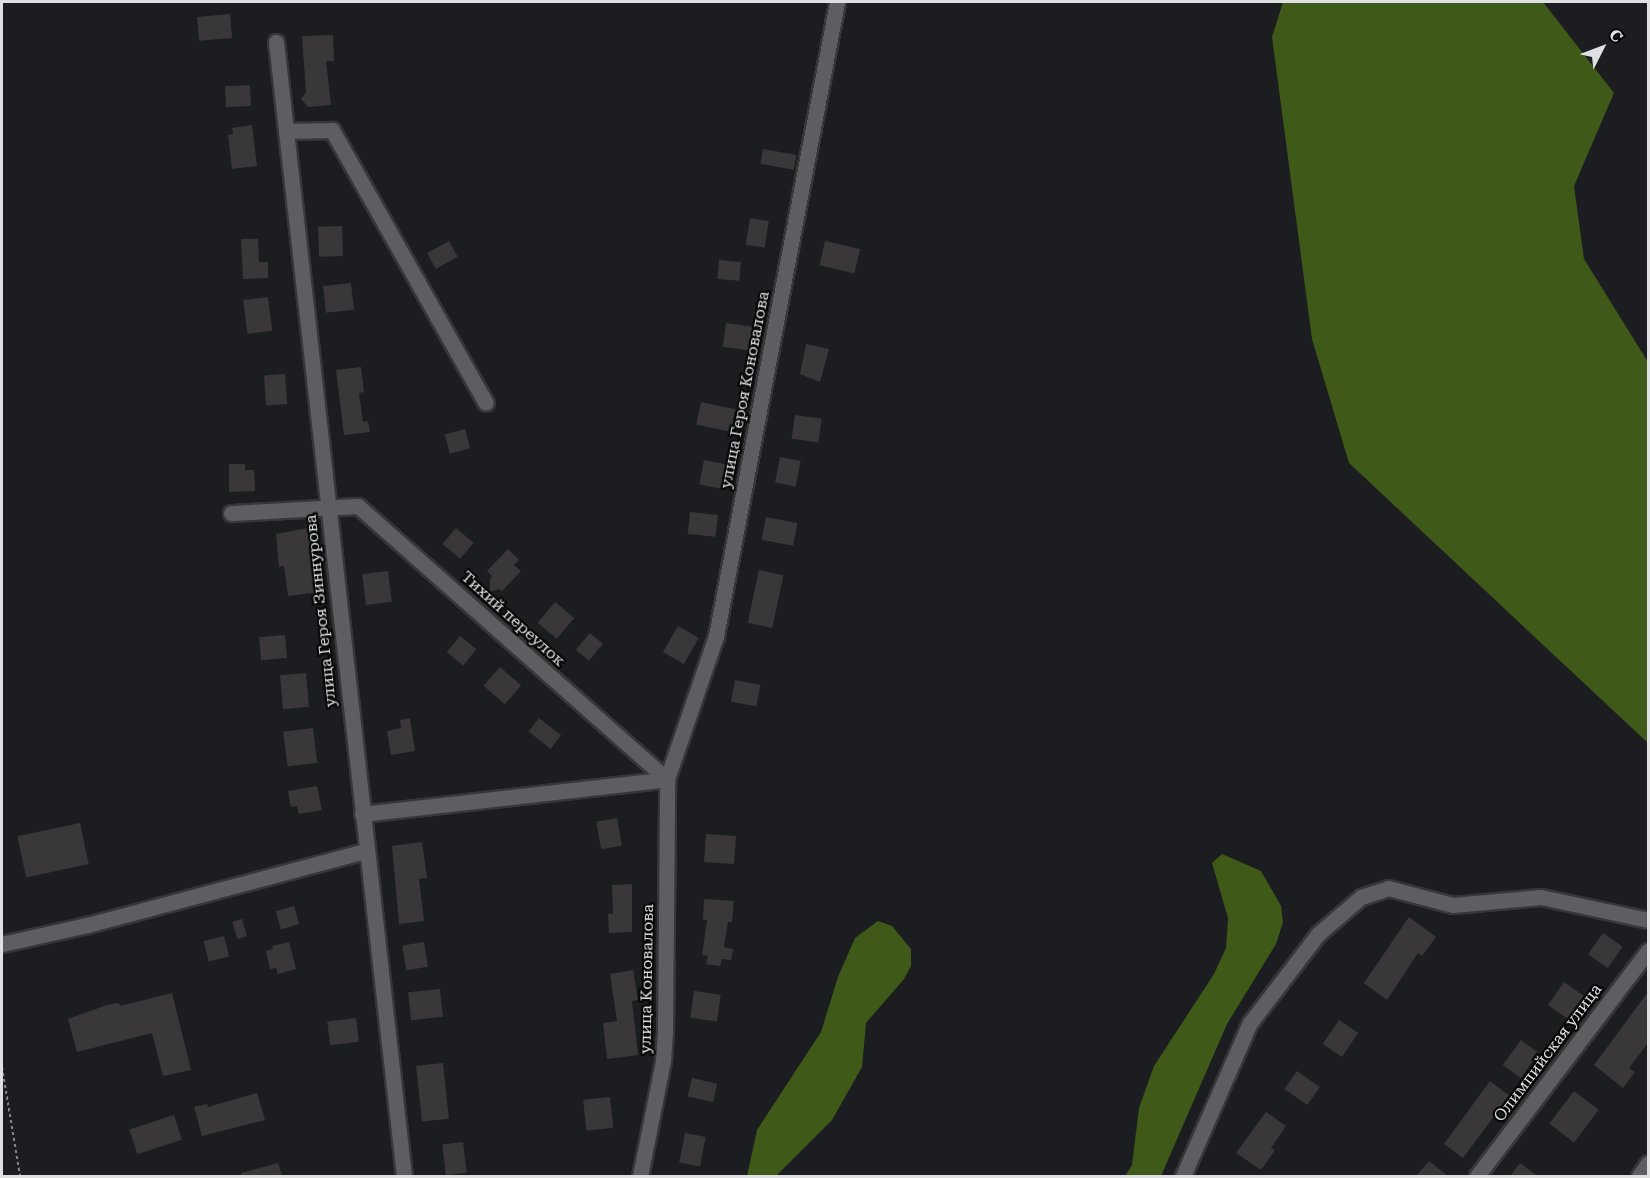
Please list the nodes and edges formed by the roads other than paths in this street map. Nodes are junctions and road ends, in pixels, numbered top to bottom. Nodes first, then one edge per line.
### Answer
1 (837, 2) edge
2 (276, 42) dead end
3 (286, 132) junction
4 (486, 403) dead end
5 (327, 507) junction
6 (231, 513) dead end
7 (667, 779) junction
8 (362, 814) junction
9 (366, 850) junction
10 (1648, 920) edge
11 (2, 944) edge
12 (1648, 951) edge
13 (1648, 1163) edge
14 (404, 1176) edge
15 (640, 1176) edge
16 (1183, 1176) edge
17 (1477, 1176) edge
18 (1639, 1176) edge

1 - 7 street, улица Героя Коновалова
2 - 3 street, улица Героя Зиннурова
3 - 4 street
3 - 5 street, улица Героя Зиннурова
5 - 6 street, Тихий переулок
5 - 7 street, Тихий переулок
5 - 8 street, улица Героя Зиннурова
7 - 8 street
7 - 15 street, улица Коновалова
8 - 9 street, улица Героя Зиннурова
9 - 11 street
9 - 14 street, улица Героя Зиннурова
10 - 16 street
12 - 17 street, Олимпийская улица
13 - 18 street

